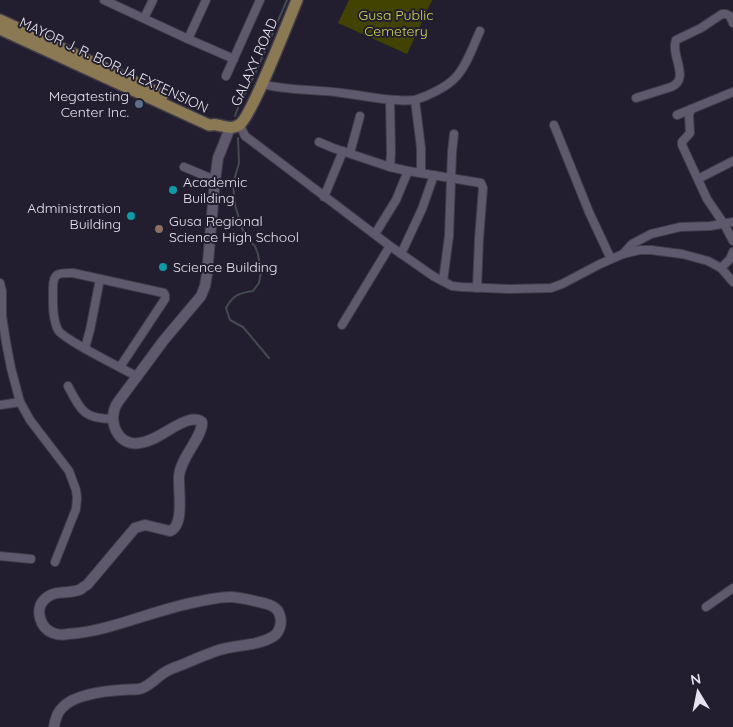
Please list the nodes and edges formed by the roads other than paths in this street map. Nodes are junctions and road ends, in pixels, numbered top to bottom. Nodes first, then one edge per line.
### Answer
1 (104, 0) edge
2 (153, 0) edge
3 (206, 0) edge
4 (260, 0) edge
5 (297, 0) edge
6 (144, 18) junction
7 (0, 20) edge
8 (733, 23) edge
9 (0, 29) edge
10 (480, 31) dead end
11 (188, 39) junction
12 (234, 59) junction
13 (93, 67) junction
14 (226, 76) dead end
15 (262, 84) junction
16 (733, 92) edge
17 (636, 98) dead end
18 (390, 100) junction
19 (415, 100) junction
20 (691, 108) junction
21 (677, 115) dead end
22 (360, 116) dead end
23 (554, 125) dead end
24 (235, 126) junction
25 (454, 134) dead end
26 (319, 142) dead end
27 (347, 152) junction
28 (733, 161) edge
29 (184, 167) dead end
30 (390, 167) junction
31 (408, 171) junction
32 (421, 173) junction
33 (434, 175) junction
34 (451, 178) junction
35 (698, 179) junction
36 (215, 180) junction
37 (324, 197) junction
38 (733, 222) edge
39 (724, 224) junction
40 (375, 234) junction
41 (733, 241) edge
42 (390, 246) junction
43 (401, 254) junction
44 (623, 254) junction
45 (732, 257) edge
46 (611, 259) junction
47 (721, 268) junction
48 (100, 279) junction
49 (443, 281) junction
50 (0, 282) edge
51 (733, 282) edge
52 (477, 288) junction
53 (342, 325) dead end
54 (85, 348) junction
55 (120, 367) junction
56 (138, 377) junction
57 (68, 386) dead end
58 (20, 402) junction
59 (0, 405) edge
60 (113, 419) junction
61 (0, 556) edge
62 (31, 559) dead end
63 (55, 562) dead end
64 (733, 588) edge
65 (706, 607) dead end
66 (54, 727) edge

1 - 6 street
2 - 6 street
3 - 11 street
4 - 12 street
5 - 15 main road, GALAXY ROAD
6 - 11 street
7 - 13 main road, MAYOR J. R. BORJA EXTENSION
8 - 17 street
9 - 13 main road, MAYOR J. R. BORJA EXTENSION
10 - 19 street
11 - 12 street
12 - 14 street
13 - 24 main road, MAYOR J. R. BORJA EXTENSION
15 - 18 street
15 - 24 main road, GALAXY ROAD
16 - 20 street
18 - 19 street
18 - 30 street
19 - 32 street
20 - 21 street
20 - 35 street
22 - 27 street
23 - 46 street
24 - 36 main road
24 - 37 street
25 - 34 street
26 - 27 street
27 - 30 street
27 - 37 street
28 - 35 street
29 - 36 street
30 - 31 street
31 - 32 street
31 - 40 street
32 - 33 street
33 - 34 street
33 - 43 street
34 - 49 street
34 - 52 street
35 - 39 street
36 - 56 main road
37 - 40 street
38 - 39 street
39 - 41 street
39 - 44 street
40 - 42 street
42 - 43 street
42 - 53 street
43 - 49 street
44 - 46 street
44 - 47 street
45 - 47 street
46 - 52 street
47 - 51 street
48 - 54 street
48 - 54 street
48 - 55 street
49 - 52 street
50 - 58 street
54 - 55 street
55 - 56 street
56 - 60 main road
57 - 60 street
58 - 59 street
58 - 63 street
60 - 66 main road
61 - 62 street
64 - 65 street

